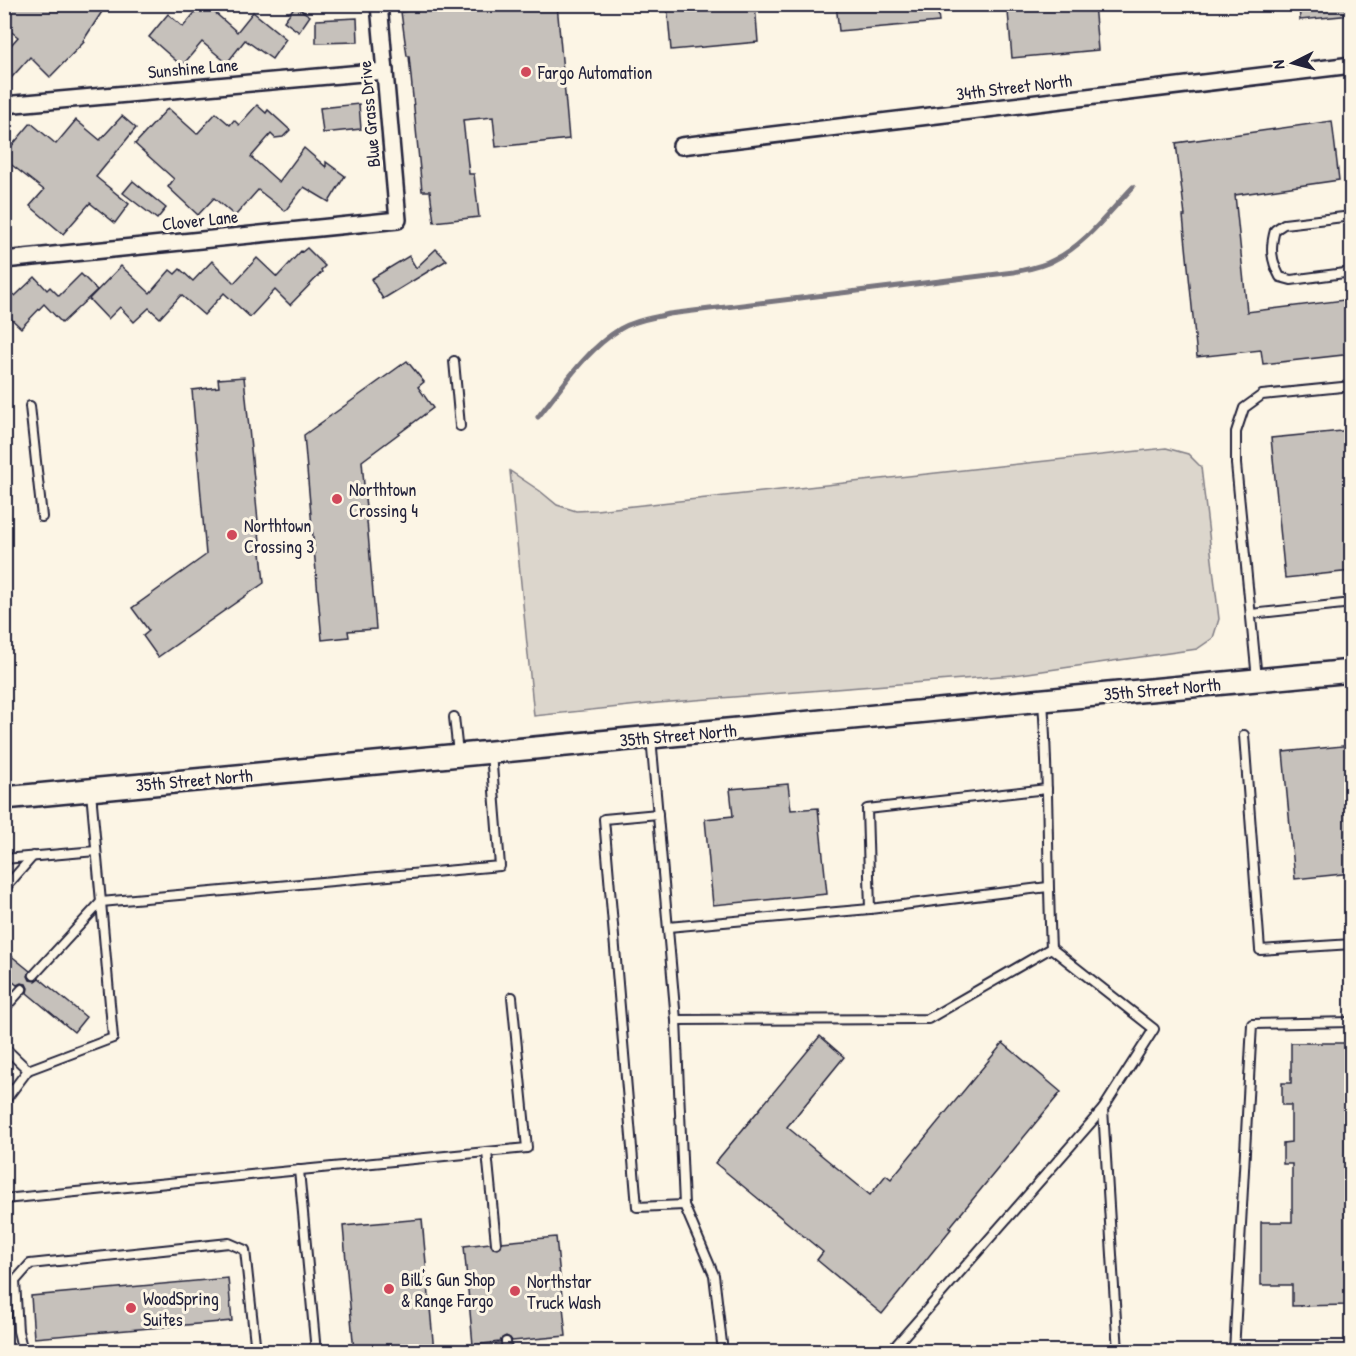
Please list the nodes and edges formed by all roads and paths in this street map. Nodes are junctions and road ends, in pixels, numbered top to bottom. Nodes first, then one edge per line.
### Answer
1 (379, 4) edge
2 (1352, 65) edge
3 (384, 71) junction
4 (4, 105) edge
5 (681, 146) dead end
6 (1352, 216) edge
7 (398, 220) joint
8 (4, 260) edge
9 (1352, 272) edge
10 (454, 361) dead end
11 (1352, 386) edge
12 (30, 406) dead end
13 (460, 426) dead end
14 (42, 517) dead end
15 (1352, 603) edge
16 (1251, 614) junction
17 (1352, 671) edge
18 (1257, 681) junction
19 (1043, 700) junction
20 (454, 717) dead end
21 (1244, 735) dead end
22 (651, 737) junction
23 (491, 752) junction
24 (458, 754) junction
25 (1047, 789) junction
26 (91, 790) junction
27 (4, 798) edge
28 (658, 814) junction
29 (96, 851) junction
30 (33, 856) junction
31 (4, 859) edge
32 (1048, 887) junction
33 (4, 890) edge
34 (101, 902) junction
35 (870, 909) junction
36 (668, 927) junction
37 (1352, 944) edge
38 (1050, 948) junction
39 (34, 975) dead end
40 (22, 989) dead end
41 (512, 997) dead end
42 (4, 1009) edge
43 (676, 1020) junction
44 (1352, 1022) edge
45 (4, 1047) edge
46 (28, 1070) junction
47 (4, 1102) edge
48 (1103, 1109) junction
49 (487, 1152) junction
50 (299, 1170) junction
51 (4, 1199) edge
52 (684, 1205) junction
53 (496, 1243) dead end
54 (507, 1342) dead end
55 (1352, 1345) edge
56 (1234, 1348) edge
57 (22, 1352) edge
58 (256, 1352) edge
59 (316, 1352) edge
60 (507, 1352) edge
61 (723, 1352) edge
62 (890, 1352) edge
63 (1119, 1352) edge

1 - 3 street, Blue Grass Drive
2 - 5 street, 34th Street North
3 - 4 street, Sunshine Lane
3 - 7 street, Blue Grass Drive
6 - 9 lane
7 - 8 street, Clover Lane
10 - 13 lane
11 - 16 lane
12 - 14 lane
15 - 16 lane
16 - 18 lane
17 - 18 street, 35th Street North
18 - 19 street, 35th Street North
19 - 22 street, 35th Street North
19 - 25 lane
20 - 24 lane
21 - 37 lane
22 - 23 street, 35th Street North
22 - 28 lane
23 - 24 street, 35th Street North
23 - 34 lane
24 - 26 street, 35th Street North
25 - 32 lane
25 - 35 lane
26 - 27 street, 35th Street North
26 - 29 lane
28 - 36 lane
28 - 52 lane
29 - 30 lane
29 - 34 lane
30 - 31 lane
30 - 33 lane
32 - 35 lane
32 - 38 lane
34 - 39 lane
34 - 46 lane
35 - 36 lane
36 - 43 lane
38 - 43 lane
38 - 48 lane
40 - 42 lane
41 - 49 lane
43 - 52 lane
44 - 56 lane
45 - 46 lane
46 - 47 lane
48 - 62 lane
48 - 63 lane
49 - 50 lane
49 - 53 lane
50 - 51 lane
50 - 59 lane
52 - 61 lane
54 - 60 lane
55 - 56 lane
57 - 58 lane

